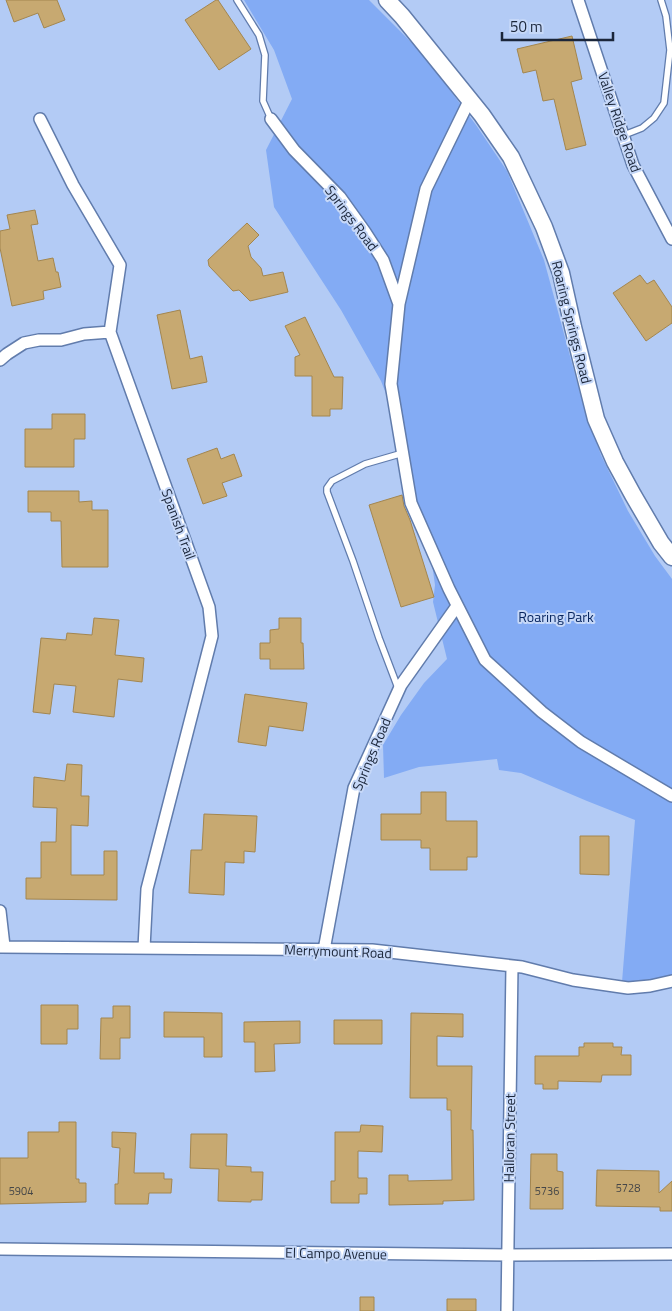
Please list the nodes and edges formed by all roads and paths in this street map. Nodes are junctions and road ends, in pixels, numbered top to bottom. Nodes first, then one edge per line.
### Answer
1 (237, 0) edge
2 (387, 0) edge
3 (578, 0) edge
4 (661, 0) edge
5 (470, 99) junction
6 (40, 118) dead end
7 (271, 119) joint
8 (624, 136) junction
9 (672, 239) edge
10 (399, 304) junction
11 (110, 332) junction
12 (0, 360) edge
13 (403, 452) junction
14 (672, 557) edge
15 (457, 606) junction
16 (399, 690) junction
17 (672, 796) edge
18 (0, 911) edge
19 (2, 946) edge
20 (144, 948) junction
21 (324, 950) junction
22 (512, 966) junction
23 (672, 981) edge
24 (0, 1249) edge
25 (672, 1254) edge
26 (508, 1255) junction
27 (508, 1311) edge

1 - 7 lane
2 - 5 street, Roaring Springs Road
3 - 8 street, Valley Ridge Road
4 - 8 lane
5 - 10 street, Springs Road
5 - 14 street, Roaring Springs Road
6 - 11 street, Spanish Trail
7 - 10 street, Springs Road
8 - 9 street, Valley Ridge Road
10 - 13 street, Springs Road
11 - 12 street
11 - 20 street, Spanish Trail
13 - 15 street, Springs Road
13 - 16 lane
15 - 16 street, Springs Road
15 - 17 street, Springs Road
16 - 21 street, Springs Road
18 - 19 street
19 - 20 street, Merrymount Road
20 - 21 street, Merrymount Road
21 - 22 street, Merrymount Road
22 - 23 street, Merrymount Road
22 - 26 street, Halloran Street
24 - 26 street, El Campo Avenue
25 - 26 street, El Campo Avenue
26 - 27 street, Halloran Street

